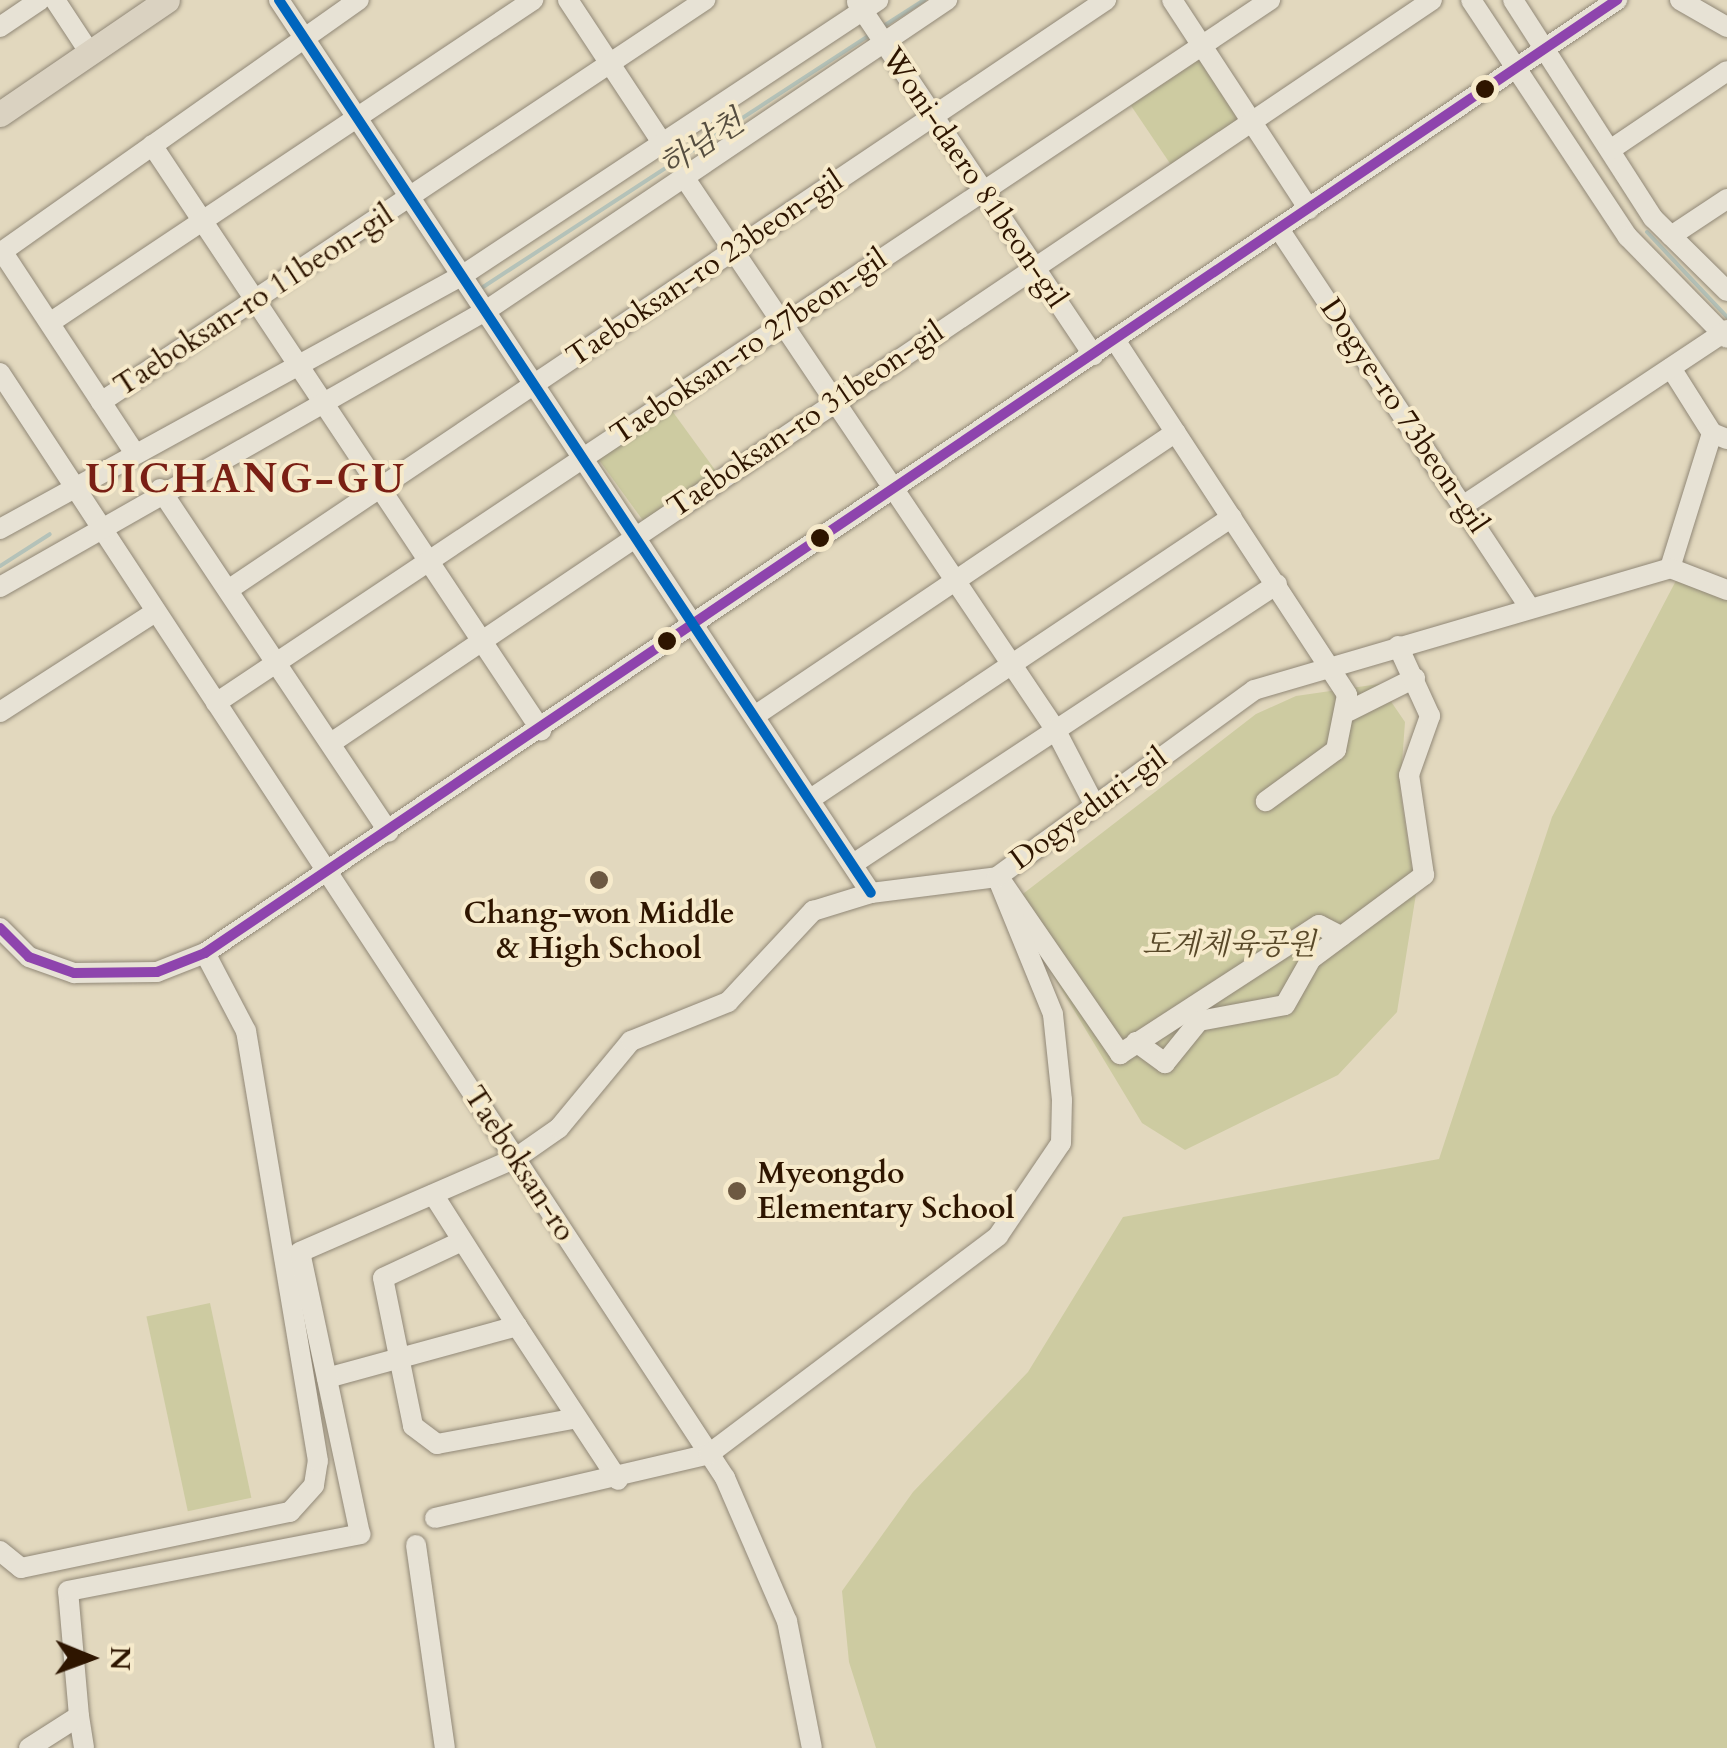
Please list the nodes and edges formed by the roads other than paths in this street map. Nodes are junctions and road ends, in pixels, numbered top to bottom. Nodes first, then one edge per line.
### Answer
1 (40, 0) edge
2 (55, 0) edge
3 (167, 0) edge
4 (279, 0) edge
5 (358, 0) edge
6 (533, 0) edge
7 (568, 0) edge
8 (704, 0) edge
9 (947, 0) edge
10 (1106, 0) edge
11 (1172, 0) edge
12 (1270, 0) edge
13 (1432, 0) edge
14 (1471, 0) edge
15 (1514, 0) edge
16 (1617, 0) edge
17 (1680, 0) edge
18 (866, 7) edge
19 (1727, 27) edge
20 (0, 28) edge
21 (304, 37) junction
22 (883, 40) junction
23 (1202, 45) junction
24 (1546, 48) junction
25 (90, 52) junction
26 (610, 64) junction
27 (1518, 67) junction
28 (1727, 71) edge
29 (0, 114) edge
30 (934, 116) junction
31 (358, 117) junction
32 (1254, 120) junction
33 (662, 144) junction
34 (152, 145) junction
35 (1610, 150) junction
36 (684, 177) junction
37 (983, 190) junction
38 (412, 198) junction
39 (1727, 199) edge
40 (1309, 209) junction
41 (1653, 218) junction
42 (203, 222) junction
43 (1280, 229) junction
44 (1672, 236) junction
45 (1628, 237) junction
46 (734, 250) junction
47 (1, 252) edge
48 (1033, 266) junction
49 (463, 275) junction
50 (1727, 292) edge
51 (256, 302) junction
52 (487, 310) junction
53 (51, 322) junction
54 (784, 324) junction
55 (1725, 334) edge
56 (1116, 340) junction
57 (1093, 355) junction
58 (298, 364) junction
59 (1671, 368) junction
60 (0, 373) edge
61 (534, 382) junction
62 (322, 400) junction
63 (835, 400) junction
64 (102, 402) junction
65 (1176, 432) junction
66 (1720, 436) edge
67 (132, 449) junction
68 (585, 458) junction
69 (74, 485) junction
70 (381, 486) junction
71 (160, 488) junction
72 (894, 490) junction
73 (1464, 505) junction
74 (1232, 517) junction
75 (97, 521) junction
76 (0, 528) edge
77 (636, 535) junction
78 (430, 560) junction
79 (1670, 568) junction
80 (955, 581) junction
81 (1277, 584) junction
82 (0, 587) edge
83 (228, 590) junction
84 (1727, 590) edge
85 (1526, 604) junction
86 (155, 612) junction
87 (694, 623) junction
88 (482, 639) junction
89 (1398, 646) junction
90 (278, 664) junction
91 (1012, 664) junction
92 (1326, 667) junction
93 (1415, 678) junction
94 (216, 704) junction
95 (1349, 711) junction
96 (0, 712) edge
97 (756, 715) junction
98 (1055, 729) junction
99 (541, 730) junction
100 (330, 742) junction
101 (812, 798) junction
102 (1266, 802) dead end
103 (1094, 804) junction
104 (390, 832) junction
105 (853, 864) junction
106 (328, 872) junction
107 (997, 877) junction
108 (871, 893) junction
109 (0, 928) edge
110 (1341, 936) junction
111 (205, 953) junction
112 (1136, 1042) junction
113 (516, 1158) junction
114 (433, 1194) junction
115 (462, 1241) junction
116 (516, 1326) junction
117 (400, 1363) junction
118 (327, 1378) junction
119 (577, 1418) junction
120 (709, 1454) junction
121 (618, 1480) junction
122 (435, 1518) dead end
123 (416, 1545) dead end
124 (0, 1551) edge
125 (79, 1716) junction
126 (30, 1748) edge
127 (84, 1748) edge
128 (445, 1748) edge
129 (812, 1748) edge

1 - 20 street
2 - 25 street
3 - 25 main road
4 - 21 street
5 - 21 street
6 - 31 street
7 - 26 street
8 - 26 street, Taeboksan-ro 11beon-gil
9 - 22 street
10 - 30 street, Taeboksan-ro 23beon-gil
11 - 23 street
12 - 23 street, Taeboksan-ro 27beon-gil
13 - 32 street, Taeboksan-ro 31beon-gil
14 - 27 street
15 - 24 street
16 - 24 street
17 - 19 street
18 - 22 street, Woni-daero 81beon-gil
18 - 33 street
21 - 31 street
21 - 34 street
22 - 30 street, Woni-daero 81beon-gil
22 - 36 street
23 - 32 street
23 - 37 street, Taeboksan-ro 27beon-gil
24 - 27 street
24 - 35 street
25 - 29 main road
26 - 33 street
26 - 38 street, Taeboksan-ro 11beon-gil
27 - 40 street
27 - 45 street
28 - 35 street
30 - 37 street, Woni-daero 81beon-gil
30 - 46 street, Taeboksan-ro 23beon-gil
31 - 38 street
31 - 42 street
32 - 40 street
32 - 48 street, Taeboksan-ro 31beon-gil
33 - 49 street
34 - 42 street
34 - 47 street
35 - 41 street
36 - 46 street
36 - 52 street
37 - 48 street, Woni-daero 81beon-gil
37 - 54 street, Taeboksan-ro 27beon-gil
38 - 49 street
38 - 51 street, Taeboksan-ro 11beon-gil
39 - 44 street
40 - 43 street
41 - 44 street
41 - 45 street
42 - 51 street
42 - 53 street
43 - 56 street
43 - 73 street, Dogye-ro 73beon-gil
44 - 50 street
45 - 55 street
46 - 54 street
46 - 61 street, Taeboksan-ro 23beon-gil
47 - 53 street
48 - 57 street, Woni-daero 81beon-gil
48 - 63 street, Taeboksan-ro 31beon-gil
49 - 52 street
49 - 58 street
51 - 58 street
51 - 64 street, Taeboksan-ro 11beon-gil
52 - 61 street
52 - 62 street
53 - 64 street
54 - 63 street
54 - 68 street, Taeboksan-ro 27beon-gil
55 - 59 street
56 - 57 street
56 - 65 street
57 - 72 street
58 - 62 street
58 - 67 street
59 - 66 street
59 - 73 street
60 - 69 street
61 - 68 street
61 - 70 street, Taeboksan-ro 23beon-gil
62 - 70 street
62 - 71 street
63 - 72 street
63 - 77 street, Taeboksan-ro 31beon-gil
64 - 67 street
65 - 74 street
65 - 80 street
66 - 79 street
67 - 69 street
68 - 77 street
68 - 78 street, Taeboksan-ro 27beon-gil
69 - 75 street, Taeboksan-ro
69 - 76 street
70 - 78 street
70 - 83 street, Taeboksan-ro 23beon-gil
71 - 75 street
71 - 83 street
72 - 80 street
72 - 87 street
73 - 85 street, Dogye-ro 73beon-gil
74 - 81 street
74 - 91 street
75 - 82 street
75 - 86 street, Taeboksan-ro
77 - 87 street
77 - 88 street, Taeboksan-ro 31beon-gil
78 - 88 street
78 - 90 street, Taeboksan-ro 27beon-gil
79 - 84 street
79 - 85 street, Dogyeduri-gil
80 - 91 street
80 - 97 street
81 - 92 street
81 - 98 street
83 - 90 street
85 - 89 street, Dogyeduri-gil
86 - 94 street, Taeboksan-ro
86 - 96 street
87 - 97 street
87 - 99 street
88 - 99 street
88 - 100 street, Taeboksan-ro 31beon-gil
89 - 92 street, Dogyeduri-gil
89 - 93 street
90 - 94 street, Taeboksan-ro 27beon-gil
90 - 100 street
91 - 98 street
91 - 101 street
92 - 95 street
92 - 103 street, Dogyeduri-gil
93 - 95 street
93 - 110 street
94 - 106 street, Taeboksan-ro
95 - 102 street
97 - 101 street
98 - 103 street
98 - 105 street
99 - 104 street
100 - 104 street
101 - 105 street
103 - 107 street, Dogyeduri-gil
104 - 106 street
105 - 108 street
106 - 111 street
106 - 113 street, Taeboksan-ro
107 - 108 street, Dogyeduri-gil
107 - 112 street
107 - 120 street
108 - 113 street, Dogyeduri-gil
109 - 111 street
110 - 112 street
110 - 112 street
111 - 124 street
113 - 114 street, Dogyeduri-gil
113 - 120 street, Taeboksan-ro
114 - 115 street
114 - 118 street, Dogyeduri-gil
115 - 116 street
115 - 117 street
116 - 117 street
116 - 119 street
117 - 118 street
117 - 119 street
118 - 125 street
119 - 121 street
120 - 121 street
120 - 129 street, Taeboksan-ro
121 - 122 street
123 - 128 street
125 - 126 street
125 - 127 street

